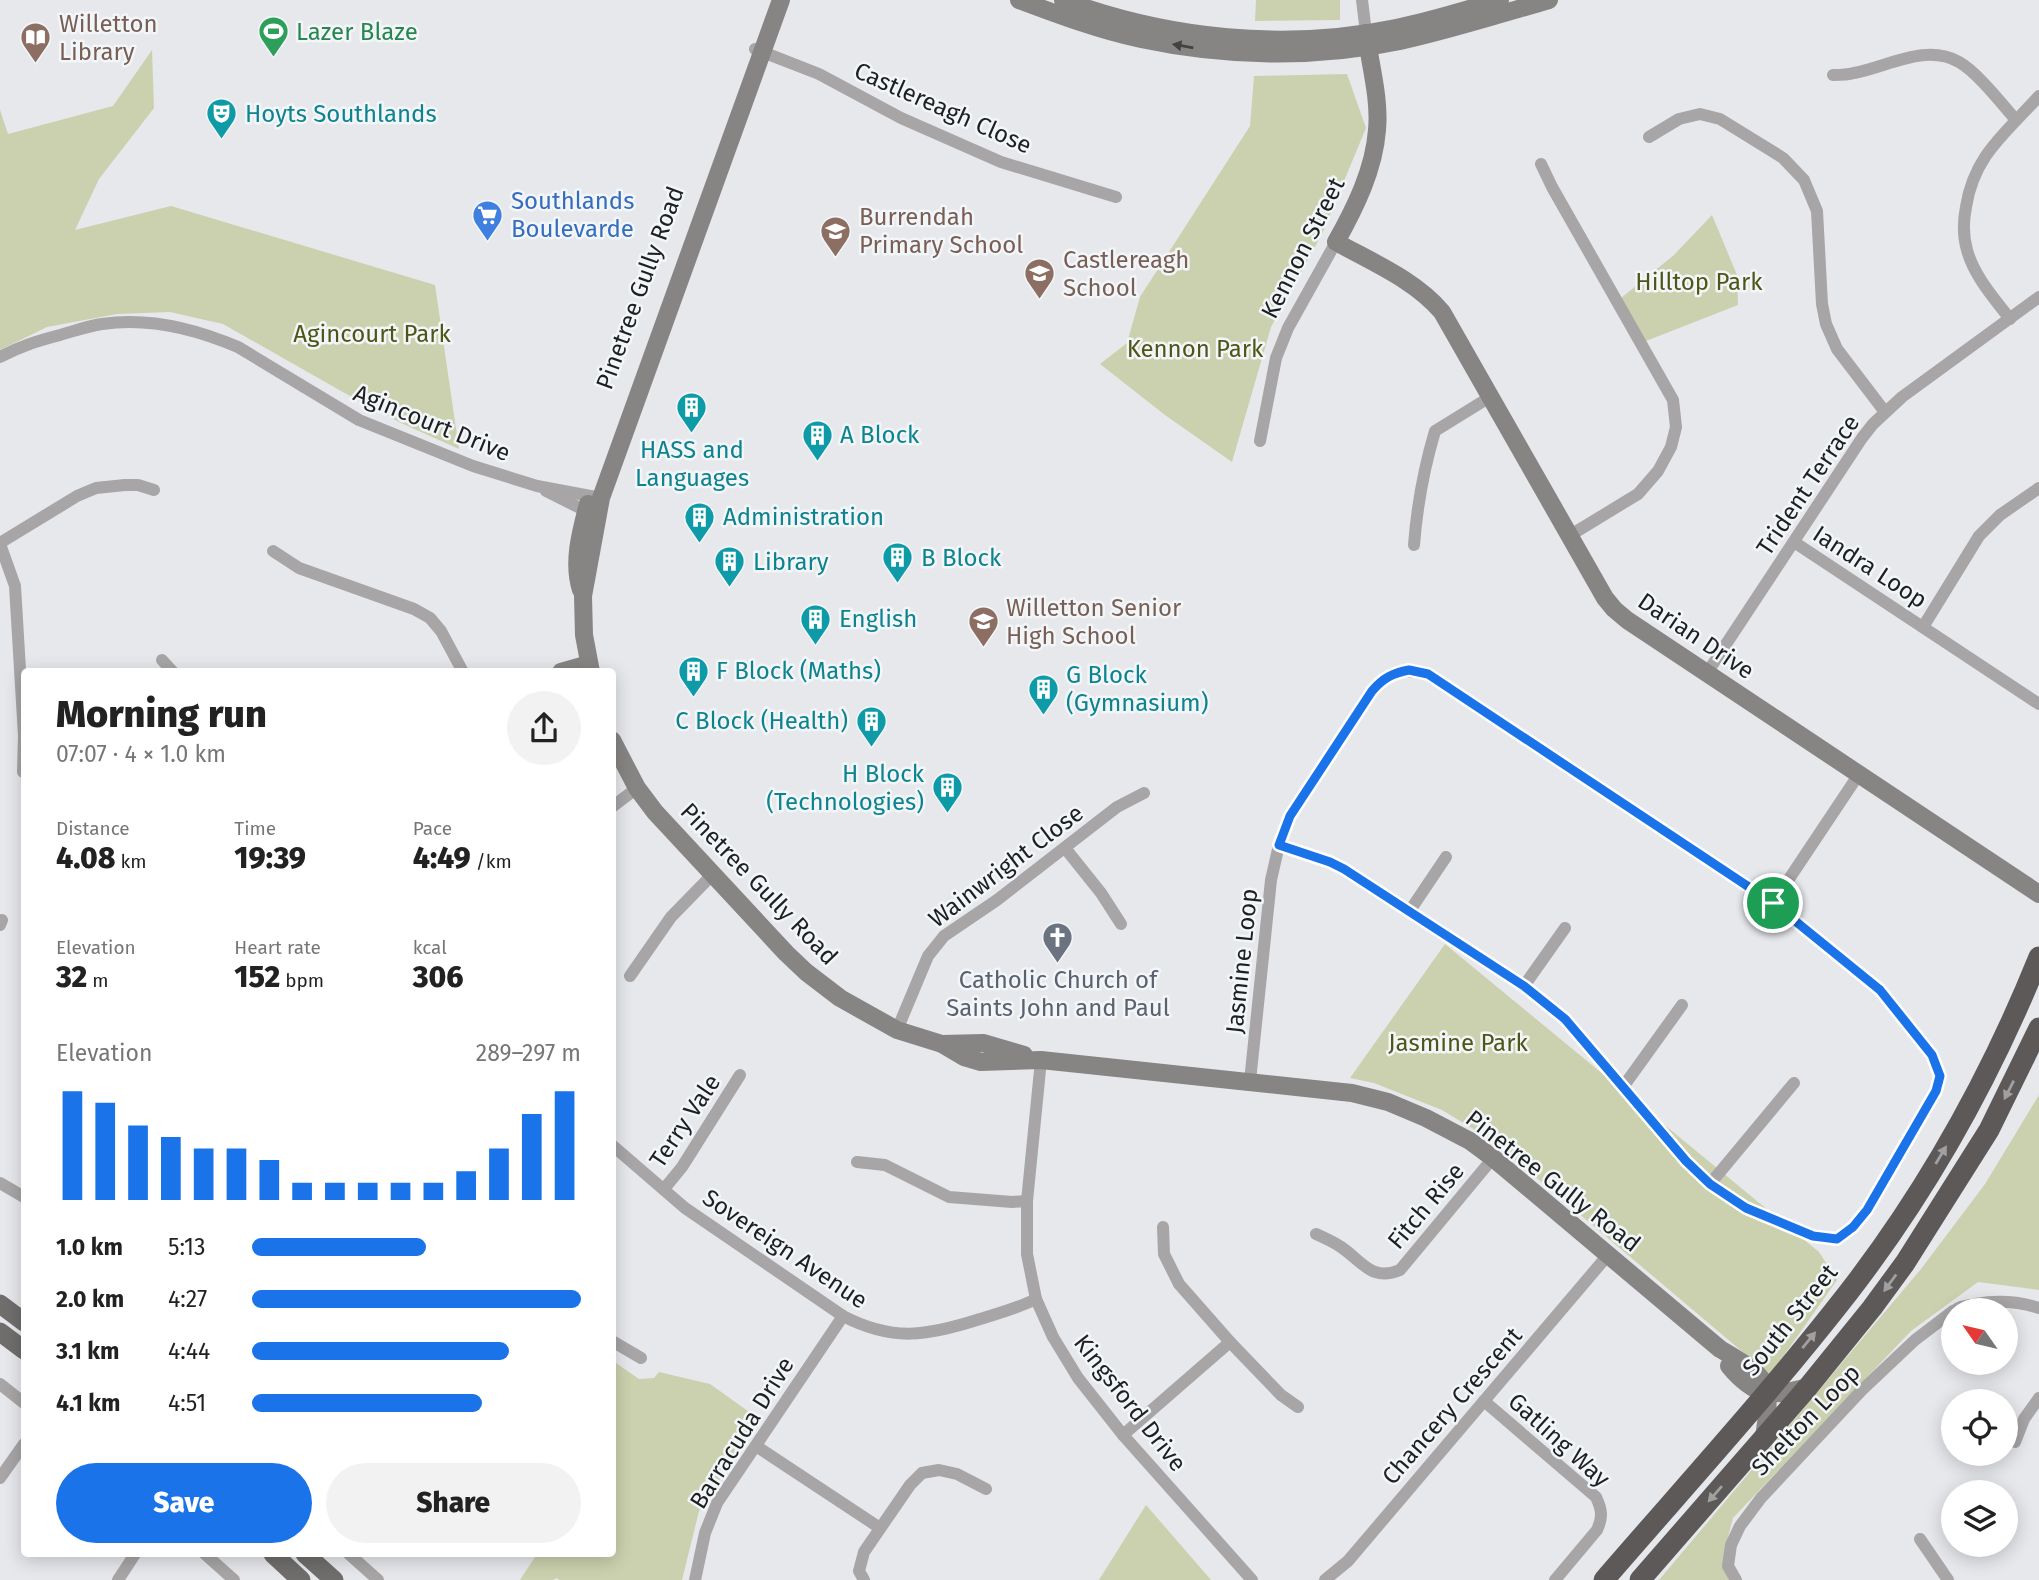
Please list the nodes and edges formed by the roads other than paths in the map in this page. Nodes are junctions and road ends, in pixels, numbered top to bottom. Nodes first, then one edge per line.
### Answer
1 (769, 0) edge
2 (780, 0) edge
3 (1020, 0) edge
4 (1063, 0) edge
5 (1362, 0) edge
6 (1500, 0) edge
7 (1549, 0) edge
8 (1367, 40) junction
9 (758, 51) junction
10 (1833, 75) dead end
11 (2039, 96) edge
12 (2016, 120) junction
13 (1649, 137) dead end
14 (1541, 164) dead end
15 (1116, 197) dead end
16 (1336, 242) junction
17 (2039, 297) edge
18 (2010, 319) junction
19 (0, 357) edge
20 (1490, 397) junction
21 (1885, 412) junction
22 (1259, 441) dead end
23 (537, 486) junction
24 (2039, 488) edge
25 (154, 490) dead end
26 (594, 505) junction
27 (1569, 536) junction
28 (1794, 542) junction
29 (0, 543) edge
30 (1414, 545) dead end
31 (273, 551) dead end
32 (1923, 627) junction
33 (162, 660) dead end
34 (169, 668) edge
35 (461, 668) edge
36 (590, 668) edge
37 (1707, 673) junction
38 (21, 686) edge
39 (2039, 704) edge
40 (616, 748) edge
41 (1859, 774) junction
42 (637, 788) junction
43 (1144, 793) dead end
44 (616, 804) edge
45 (1279, 845) junction
46 (1065, 848) junction
47 (1446, 857) dead end
48 (712, 875) junction
49 (2039, 894) edge
50 (1773, 903) junction
51 (1409, 912) junction
52 (1121, 924) dead end
53 (1565, 928) dead end
54 (2039, 957) edge
55 (630, 976) dead end
56 (1524, 986) junction
57 (1682, 1005) dead end
58 (2039, 1028) edge
59 (897, 1030) junction
60 (1041, 1060) junction
61 (740, 1075) dead end
62 (1250, 1081) junction
63 (1794, 1083) dead end
64 (1623, 1087) junction
65 (616, 1148) edge
66 (1493, 1158) junction
67 (857, 1161) dead end
68 (0, 1183) edge
69 (1710, 1184) junction
70 (664, 1189) junction
71 (21, 1195) edge
72 (1027, 1201) junction
73 (1163, 1227) dead end
74 (1316, 1234) dead end
75 (1608, 1255) junction
76 (1036, 1299) junction
77 (2018, 1303) edge
78 (0, 1304) edge
79 (2039, 1308) edge
80 (843, 1316) junction
81 (21, 1320) edge
82 (1941, 1320) edge
83 (0, 1332) edge
84 (1230, 1342) junction
85 (616, 1343) edge
86 (21, 1348) edge
87 (641, 1358) dead end
88 (0, 1384) edge
89 (1808, 1387) junction
90 (1766, 1393) junction
91 (2039, 1398) edge
92 (21, 1401) edge
93 (1484, 1402) junction
94 (1298, 1407) dead end
95 (2018, 1434) edge
96 (1123, 1435) junction
97 (1764, 1438) junction
98 (756, 1446) junction
99 (21, 1448) edge
100 (0, 1478) edge
101 (986, 1489) dead end
102 (880, 1528) junction
103 (1920, 1539) dead end
104 (133, 1557) edge
105 (208, 1557) edge
106 (276, 1557) edge
107 (308, 1557) edge
108 (352, 1557) edge
109 (118, 1580) edge
110 (234, 1580) edge
111 (301, 1580) edge
112 (334, 1580) edge
113 (378, 1580) edge
114 (695, 1580) edge
115 (864, 1580) edge
116 (1252, 1580) edge
117 (1325, 1580) edge
118 (1555, 1580) edge
119 (1604, 1580) edge
120 (1640, 1580) edge
121 (1736, 1580) edge
122 (1948, 1580) edge

1 - 26 main road, Pinetree Gully Road
2 - 9 main road, Pinetree Gully Road
8 -> 3 main road
4 - 8 main road
5 - 8 street
6 - 8 main road
7 - 8 main road
8 - 16 main road, Kennon Street
9 - 15 street, Castlereagh Close
9 - 26 main road, Pinetree Gully Road
10 - 12 street
11 - 12 street
12 - 18 street
13 - 21 street
14 - 27 street
16 - 20 main road, Darian Drive
16 - 22 street, Kennon Street
17 - 18 street, Trident Terrace
18 - 21 street, Trident Terrace
19 - 23 street, Agincourt Drive
20 - 27 main road, Darian Drive
20 - 30 street
21 - 28 street, Trident Terrace
23 - 26 street, Agincourt Drive
23 - 26 street, Agincourt Drive
24 - 32 street, Iandra Loop
25 - 29 street
26 - 36 main road, Pinetree Gully Road
27 - 37 main road, Darian Drive
28 - 32 street, Iandra Loop
28 - 37 street, Trident Terrace
29 - 38 street
31 - 35 street
32 - 39 street, Iandra Loop
33 - 34 street
37 - 41 main road, Darian Drive
40 - 42 main road, Pinetree Gully Road
41 - 49 main road, Darian Drive
41 - 50 street
42 - 44 street
42 - 48 main road, Pinetree Gully Road
43 - 46 street, Wainwright Close
45 - 50 street, Jasmine Loop
45 - 51 street, Jasmine Loop
45 - 62 street, Jasmine Loop
46 - 52 street
46 - 59 street, Wainwright Close
47 - 51 street
48 - 55 street
48 - 59 main road, Pinetree Gully Road
50 - 69 street, Jasmine Loop
51 - 56 street, Jasmine Loop
53 - 56 street
90 -> 54 highway, South Street
56 - 64 street, Jasmine Loop
57 - 64 street
58 -> 89 highway
59 - 60 main road, Pinetree Gully Road
60 - 62 main road, Pinetree Gully Road
60 - 72 street, Kingsford Drive
61 - 70 street, Terry Vale
62 - 66 main road, Pinetree Gully Road
63 - 69 street
64 - 69 street, Jasmine Loop
65 - 70 street, Sovereign Avenue
66 - 74 street, Fitch Rise
66 - 75 main road, Pinetree Gully Road
67 - 72 street
68 - 71 street
70 - 80 street, Sovereign Avenue
72 - 76 street, Kingsford Drive
73 - 84 street
75 - 90 main road, Pinetree Gully Road
75 - 93 street, Chancery Crescent
76 - 80 street, Sovereign Avenue
76 - 96 street, Kingsford Drive
77 - 79 street, Shelton Loop
78 - 81 main road
80 - 98 street, Barracuda Drive
82 - 121 street, Shelton Loop
83 - 86 main road
84 - 94 street
84 - 96 street
85 - 87 street
88 - 92 street
89 - 90 main road
89 - 97 highway
90 - 97 main road
90 - 119 highway, South Street
91 - 95 street
93 - 117 street, Chancery Crescent
93 - 118 street, Gatling Way
96 - 116 street, Kingsford Drive
97 -> 120 highway
98 - 102 street
98 - 114 street, Barracuda Drive
99 - 100 street
101 - 102 street
102 - 115 street
103 - 122 street
104 - 109 street
105 - 110 street
106 - 111 main road
107 - 112 main road
108 - 113 street

